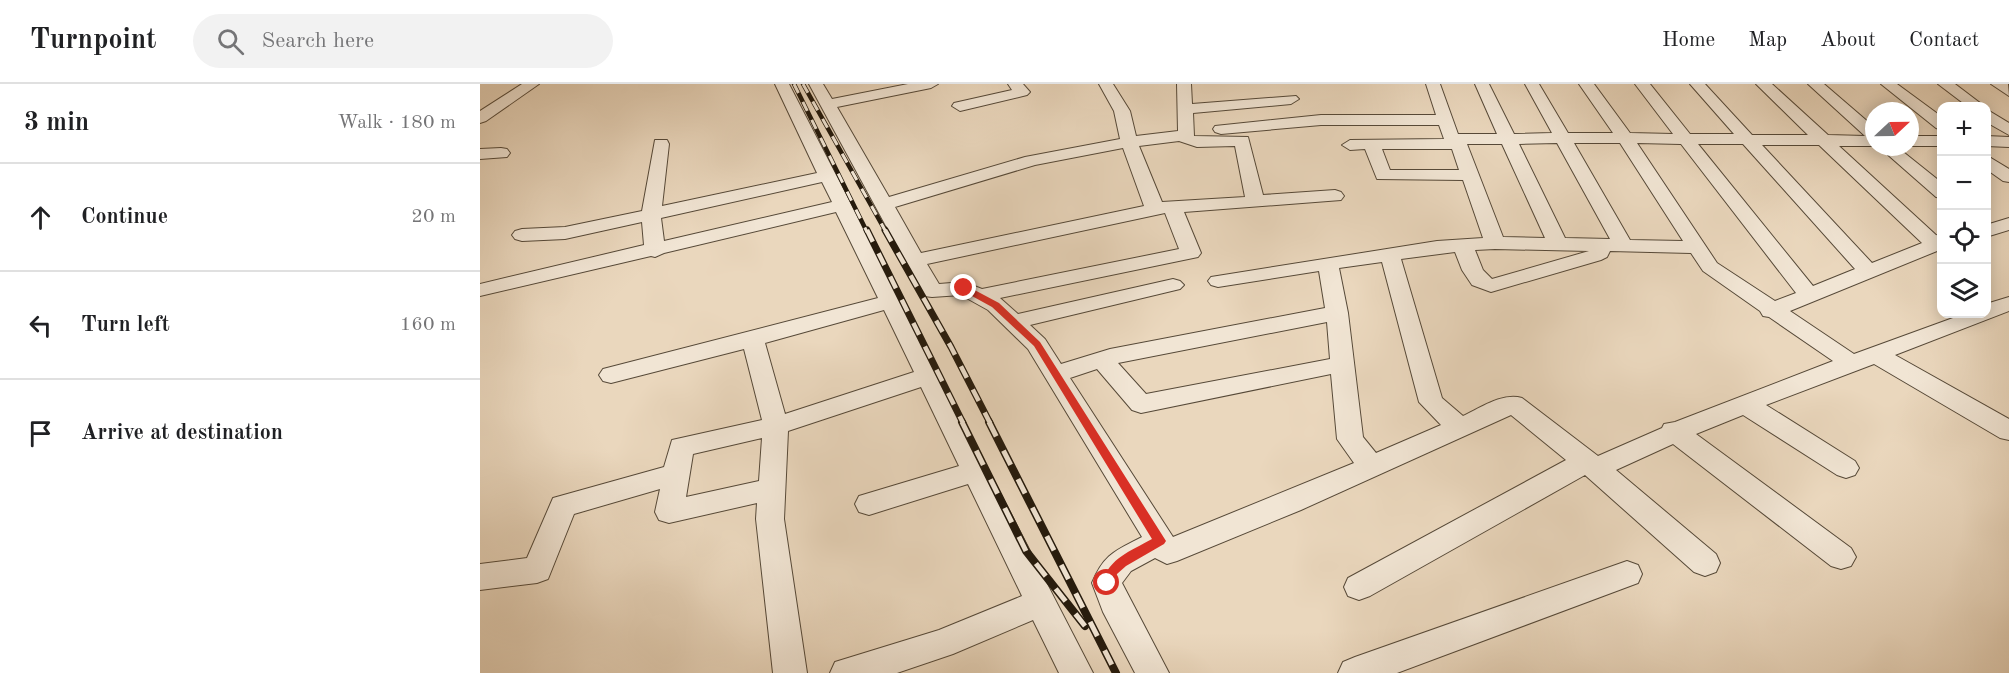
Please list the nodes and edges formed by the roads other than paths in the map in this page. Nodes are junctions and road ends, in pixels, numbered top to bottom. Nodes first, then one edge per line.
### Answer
1 (532, 84) edge
2 (782, 84) edge
3 (816, 84) edge
4 (931, 84) edge
5 (1015, 84) edge
6 (1106, 84) edge
7 (1184, 84) edge
8 (1433, 84) edge
9 (1482, 84) edge
10 (1532, 84) edge
11 (1586, 84) edge
12 (1642, 84) edge
13 (1697, 84) edge
14 (1763, 84) edge
15 (1815, 84) edge
16 (1887, 84) edge
17 (1945, 84) edge
18 (1998, 84) edge
19 (2009, 91) edge
20 (1291, 99) dead end
21 (1970, 102) edge
22 (828, 105) junction
23 (960, 106) dead end
24 (1185, 109) junction
25 (1991, 117) edge
26 (480, 118) edge
27 (1446, 120) junction
28 (1937, 122) edge
29 (1865, 127) edge
30 (1221, 129) dead end
31 (2009, 130) edge
32 (1186, 135) junction
33 (1507, 138) junction
34 (1563, 138) junction
35 (1625, 138) junction
36 (1686, 138) junction
37 (1282, 140) dead end
38 (1748, 140) junction
39 (1242, 141) junction
40 (1457, 141) junction
41 (1826, 141) junction
42 (1865, 141) edge
43 (1919, 141) edge
44 (1937, 141) edge
45 (1991, 141) edge
46 (1129, 142) junction
47 (2009, 142) edge
48 (661, 144) dead end
49 (1372, 144) junction
50 (1350, 145) dead end
51 (501, 153) dead end
52 (480, 154) edge
53 (1898, 156) edge
54 (1991, 164) edge
55 (1470, 175) junction
56 (827, 176) junction
57 (2009, 177) edge
58 (1937, 190) edge
59 (1335, 196) dead end
60 (1255, 202) junction
61 (843, 205) junction
62 (884, 205) junction
63 (1164, 208) junction
64 (651, 214) junction
65 (2009, 224) edge
66 (1991, 229) edge
67 (522, 235) dead end
68 (1937, 242) edge
69 (1496, 243) junction
70 (1558, 244) junction
71 (1937, 244) edge
72 (1598, 245) junction
73 (1463, 246) junction
74 (1624, 246) junction
75 (1696, 247) junction
76 (654, 251) junction
77 (1390, 255) junction
78 (915, 260) junction
79 (1328, 264) junction
80 (1869, 272) junction
81 (1218, 281) dead end
82 (1173, 285) dead end
83 (480, 290) edge
84 (979, 296) junction
85 (1810, 296) junction
86 (890, 301) junction
87 (2009, 304) edge
88 (1772, 311) junction
89 (1991, 311) edge
90 (1337, 314) junction
91 (1972, 318) edge
92 (1013, 322) junction
93 (753, 339) junction
94 (1875, 354) junction
95 (1102, 360) junction
96 (1850, 362) junction
97 (1343, 364) junction
98 (1056, 374) junction
99 (611, 375) dead end
100 (928, 376) junction
101 (1745, 404) junction
102 (776, 426) junction
103 (1459, 427) junction
104 (1673, 431) junction
105 (2009, 431) edge
106 (1591, 464) junction
107 (1371, 466) junction
108 (1846, 468) dead end
109 (975, 472) junction
110 (676, 474) junction
111 (772, 489) junction
112 (869, 504) dead end
113 (1160, 541) junction
114 (1841, 557) dead end
115 (1705, 563) dead end
116 (1627, 574) dead end
117 (480, 577) edge
118 (1359, 587) dead end
119 (1041, 602) junction
120 (790, 673) edge
121 (847, 673) edge
122 (1076, 673) edge
123 (1152, 673) edge
124 (1355, 673) edge

1 - 26 street
2 - 56 street
3 - 22 street
4 - 22 street
5 - 23 street
6 - 46 street
7 - 24 street
8 - 27 street
9 - 33 street
10 - 34 street
11 - 35 street
12 - 36 street
13 - 38 street
14 - 41 street
15 - 29 street
16 - 28 street
17 - 21 street
18 - 19 street
20 - 24 street
22 - 62 street
24 - 32 street
25 - 31 street
27 - 30 street
27 - 40 street
32 - 39 street
32 - 46 street
33 - 34 street
33 - 40 street
33 - 70 street
34 - 35 street
34 - 74 street
35 - 36 street
35 - 75 street
36 - 38 street
36 - 85 street
37 - 39 street
38 - 41 street
38 - 80 street
39 - 60 street
40 - 49 street
40 - 55 street
41 - 42 street
41 - 68 street
43 - 44 street
45 - 47 street
46 - 62 street
46 - 63 street
48 - 64 street
49 - 50 street
49 - 55 street
51 - 52 street
53 - 58 street
54 - 57 street
55 - 69 street
56 - 61 street
56 - 64 street
59 - 60 street
60 - 63 street
61 - 76 street
61 - 86 street
62 - 78 street
63 - 78 street
63 - 84 street
64 - 67 street
64 - 76 street
65 - 66 street
69 - 70 street
69 - 73 street
70 - 72 street
71 - 80 street
72 - 73 street
72 - 74 street
73 - 77 street
74 - 75 street
75 - 88 street
76 - 83 street
77 - 79 street
77 - 103 street
78 - 84 street
79 - 81 street
79 - 90 street
80 - 85 street
82 - 92 street
84 - 92 street
85 - 88 street
86 - 93 street
86 - 100 street
87 - 89 street
88 - 96 street
90 - 95 street
90 - 97 street
91 - 94 street
92 - 98 street
93 - 99 street
93 - 102 street
94 - 96 street
94 - 105 street
95 - 97 street
95 - 98 street
96 - 101 street
97 - 107 street
98 - 113 street
100 - 102 street
100 - 109 street
101 - 104 street
101 - 108 street
102 - 110 street
102 - 111 street
103 - 106 street
103 - 107 street
104 - 106 street
104 - 114 street
106 - 115 street
106 - 118 street
107 - 113 street
109 - 112 street
109 - 119 street
110 - 111 street
110 - 117 street
111 - 120 street
113 - 123 street
116 - 124 street
119 - 121 street
119 - 122 street

